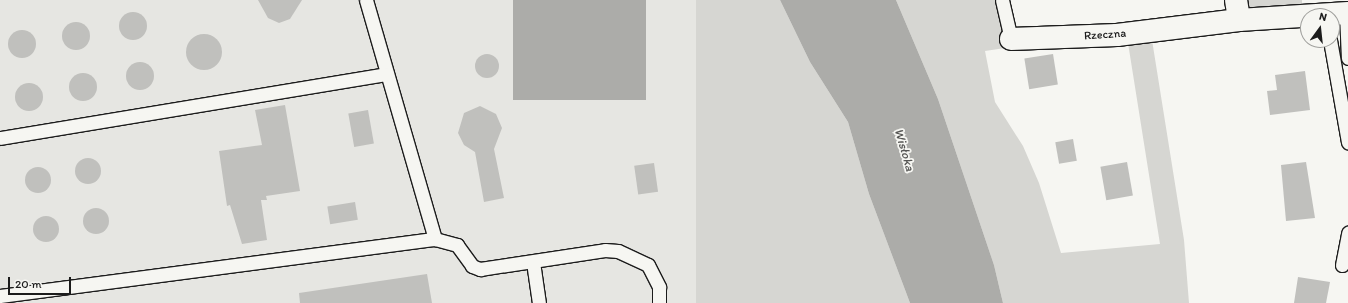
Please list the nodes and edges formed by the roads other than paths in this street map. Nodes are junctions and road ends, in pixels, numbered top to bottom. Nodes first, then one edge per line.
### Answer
1 (366, 0) edge
2 (1002, 0) edge
3 (1238, 10) edge
4 (1300, 13) edge
5 (1340, 26) edge
6 (1011, 39) joint
7 (1331, 48) edge
8 (1348, 58) edge
9 (388, 74) junction
10 (0, 138) edge
11 (1348, 142) edge
12 (1348, 233) edge
13 (435, 239) junction
14 (533, 262) junction
15 (1342, 265) dead end
16 (0, 296) edge
17 (539, 303) edge
18 (659, 303) edge

1 - 9 lane
2 - 6 lane, Rzeczna
3 - 4 street, Rzeczna
3 - 6 street, Rzeczna
5 - 8 lane
7 - 11 lane
9 - 10 lane
9 - 13 lane
12 - 15 lane
13 - 14 lane
13 - 16 lane
14 - 17 lane
14 - 18 lane

